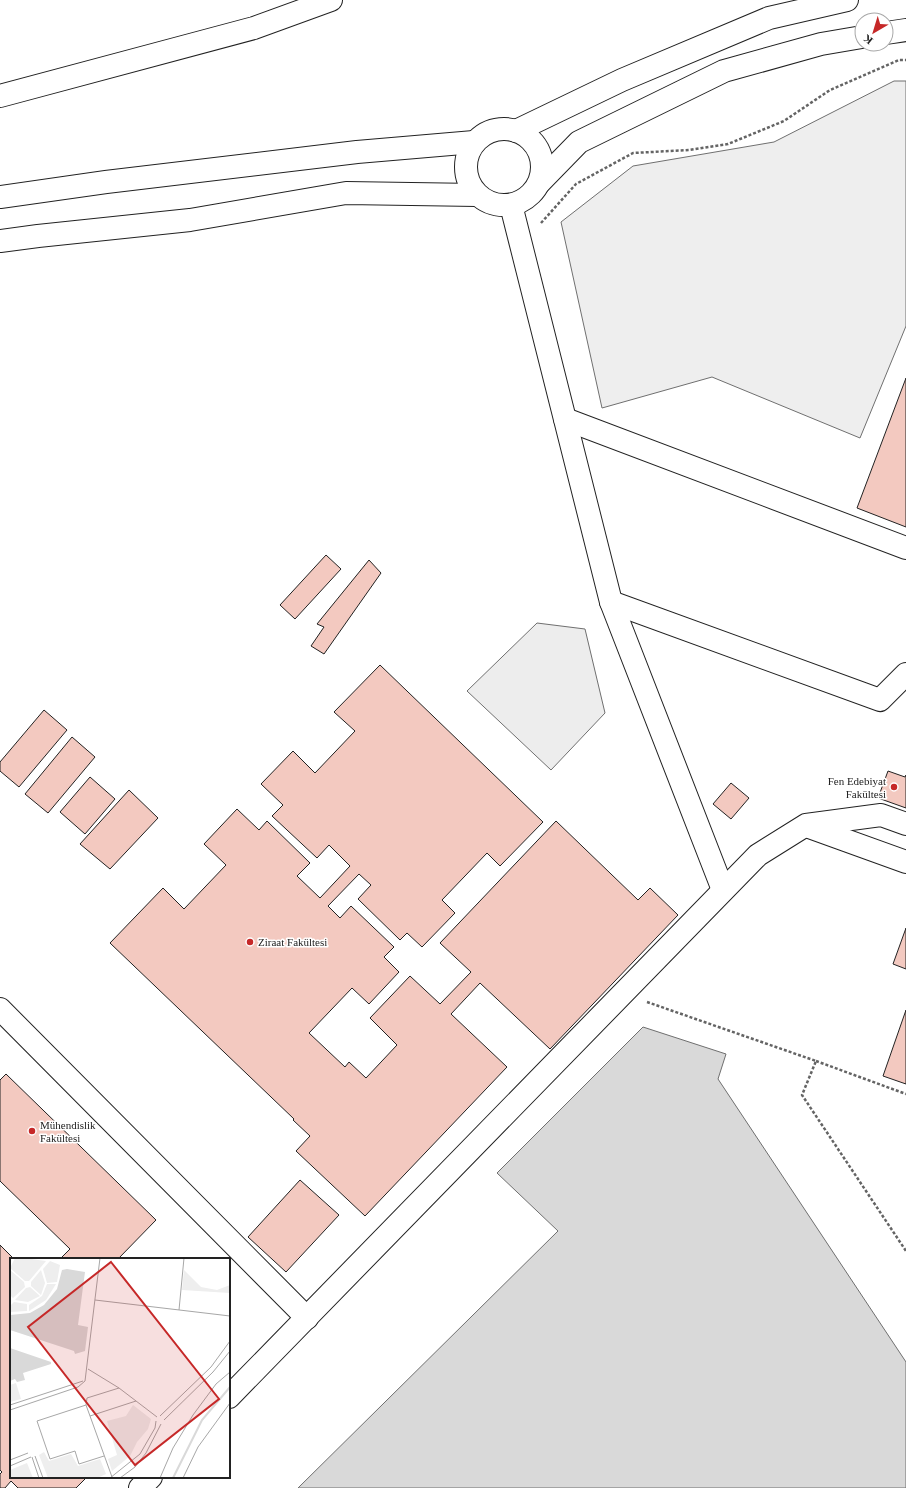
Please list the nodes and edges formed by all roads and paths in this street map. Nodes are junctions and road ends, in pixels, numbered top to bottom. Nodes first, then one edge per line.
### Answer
1 (331, 0) edge
2 (847, 0) edge
3 (906, 30) edge
4 (894, 32) edge
5 (854, 38) edge
6 (906, 60) edge
7 (0, 96) edge
8 (516, 130) junction
9 (474, 142) junction
10 (540, 182) junction
11 (477, 195) junction
12 (0, 197) edge
13 (511, 205) junction
14 (0, 241) edge
15 (521, 243) junction
16 (565, 419) junction
17 (906, 548) edge
18 (610, 602) junction
19 (906, 674) edge
20 (906, 824) edge
21 (806, 826) junction
22 (906, 862) edge
23 (723, 890) junction
24 (623, 994) junction
25 (0, 1009) edge
26 (816, 1061) junction
27 (906, 1094) edge
28 (906, 1251) edge
29 (307, 1318) junction
30 (230, 1397) edge
31 (150, 1478) edge
32 (140, 1488) edge

1 - 7 street
2 - 8 street
3 - 4 street
5 - 10 street
6 - 15 path
8 - 9 street
8 - 10 street
9 - 11 street
9 - 12 street
10 - 13 street
11 - 13 street
11 - 14 street
13 - 15 street
15 - 16 street
16 - 17 street
16 - 18 street
18 - 19 street
18 - 23 street
20 - 21 street
21 - 22 street
21 - 23 street
23 - 24 street
24 - 26 path
24 - 29 street
25 - 29 street
26 - 27 path
26 - 28 path
29 - 30 street
31 - 32 street

